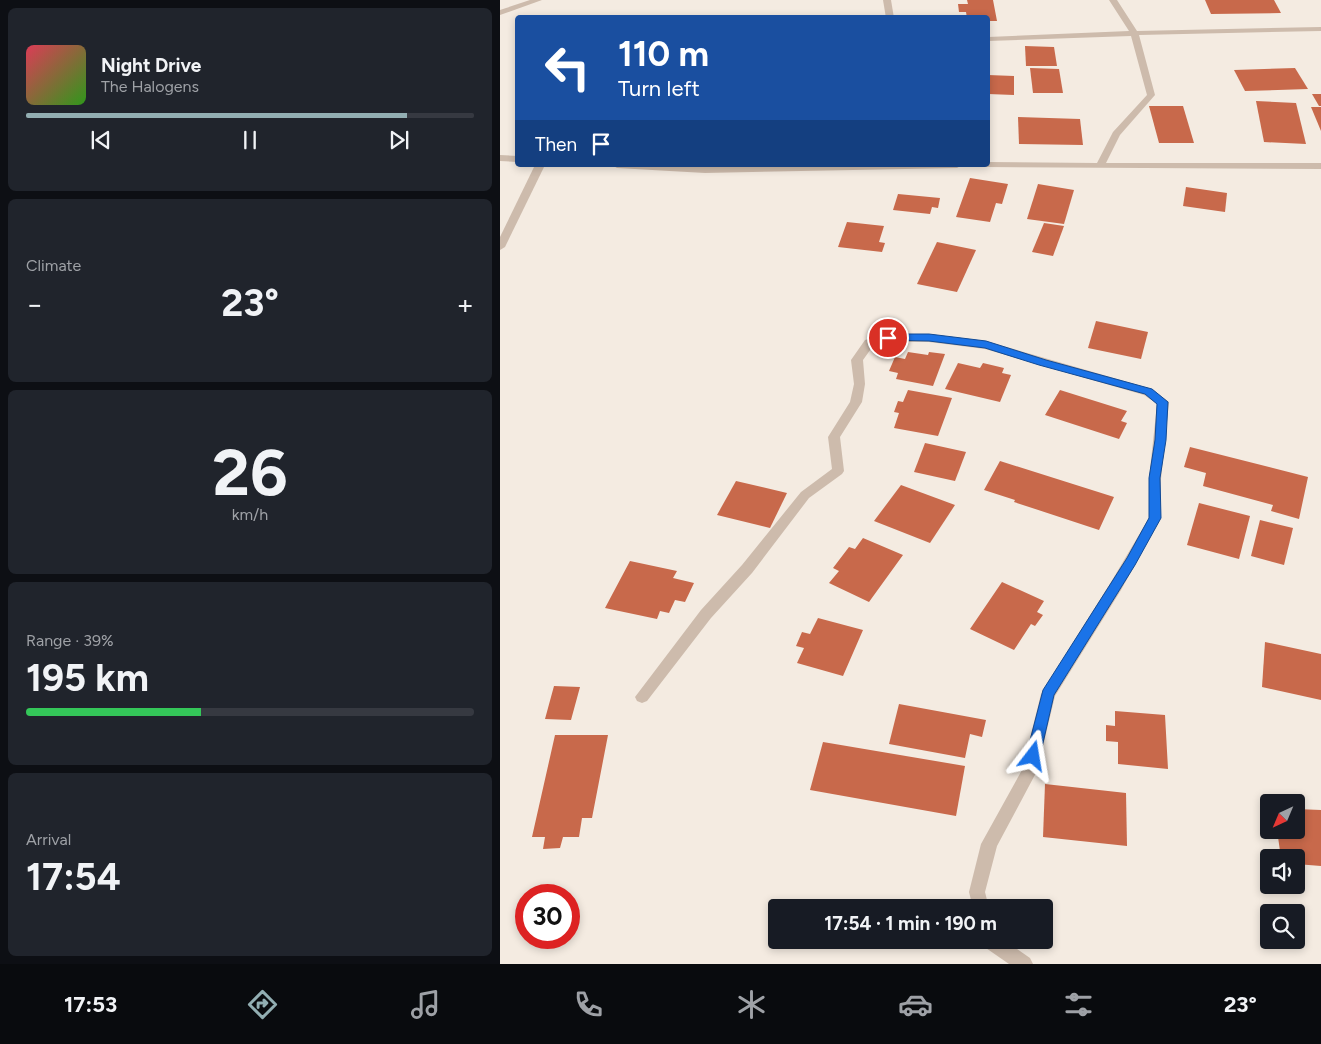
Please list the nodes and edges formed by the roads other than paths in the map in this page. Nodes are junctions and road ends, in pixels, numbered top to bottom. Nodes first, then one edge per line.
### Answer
1 (538, 0) edge
2 (887, 0) edge
3 (1112, 0) edge
4 (500, 13) edge
5 (890, 15) edge
6 (1321, 29) edge
7 (1134, 33) junction
8 (990, 39) edge
9 (500, 158) edge
10 (515, 159) edge
11 (1100, 164) junction
12 (990, 165) edge
13 (1321, 166) edge
14 (539, 167) edge
15 (652, 167) edge
16 (856, 167) edge
17 (500, 247) edge
18 (642, 697) dead end
19 (979, 899) edge
20 (1002, 949) edge
21 (1024, 964) edge

1 - 4 street
2 - 5 street
3 - 7 street
6 - 7 street
7 - 8 street
7 - 11 street
9 - 10 street
11 - 12 street
11 - 13 street
14 - 17 street
15 - 16 street
18 - 19 street
20 - 21 street

